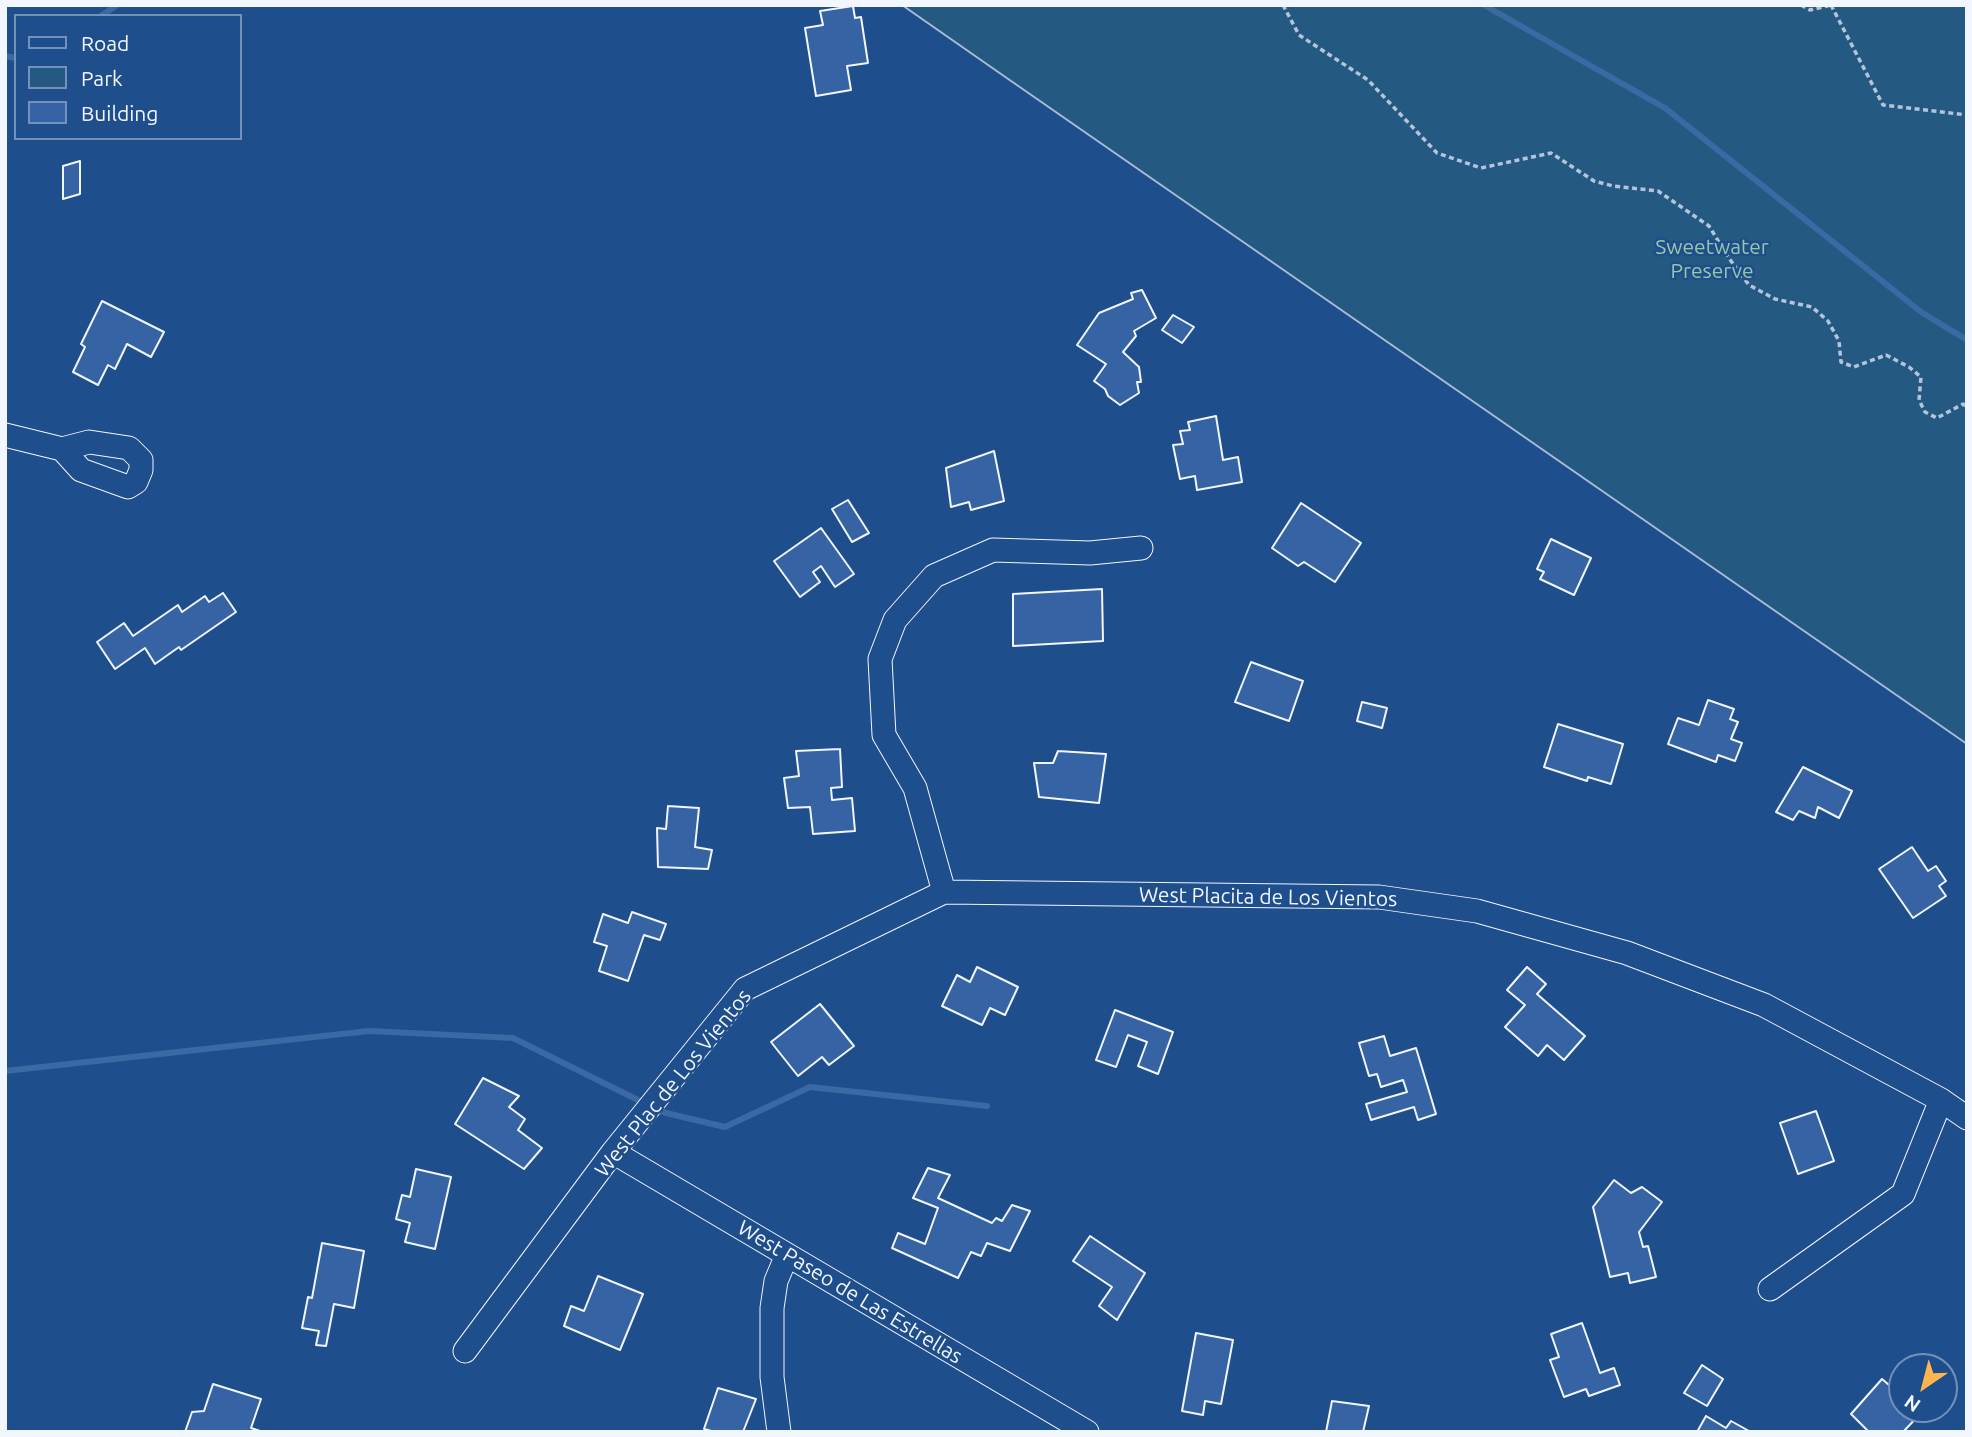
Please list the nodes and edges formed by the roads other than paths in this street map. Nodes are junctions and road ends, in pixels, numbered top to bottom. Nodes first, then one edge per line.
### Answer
1 (5, 435) edge
2 (62, 449) dead end
3 (1141, 548) dead end
4 (944, 892) junction
5 (1941, 1100) junction
6 (1967, 1118) edge
7 (613, 1152) junction
8 (787, 1255) junction
9 (1770, 1289) dead end
10 (464, 1351) dead end
11 (779, 1432) edge
12 (1087, 1432) edge

1 - 2 street
3 - 4 street
4 - 5 street, West Placita de Los Vientos
4 - 7 street, West Plac de Los Vientos
5 - 6 street, West Placita de Los Vientos
5 - 9 street
7 - 8 street, West Paseo de Las Estrellas
7 - 10 street, West Plac de Los Vientos
8 - 11 street
8 - 12 street, West Paseo de Las Estrellas

